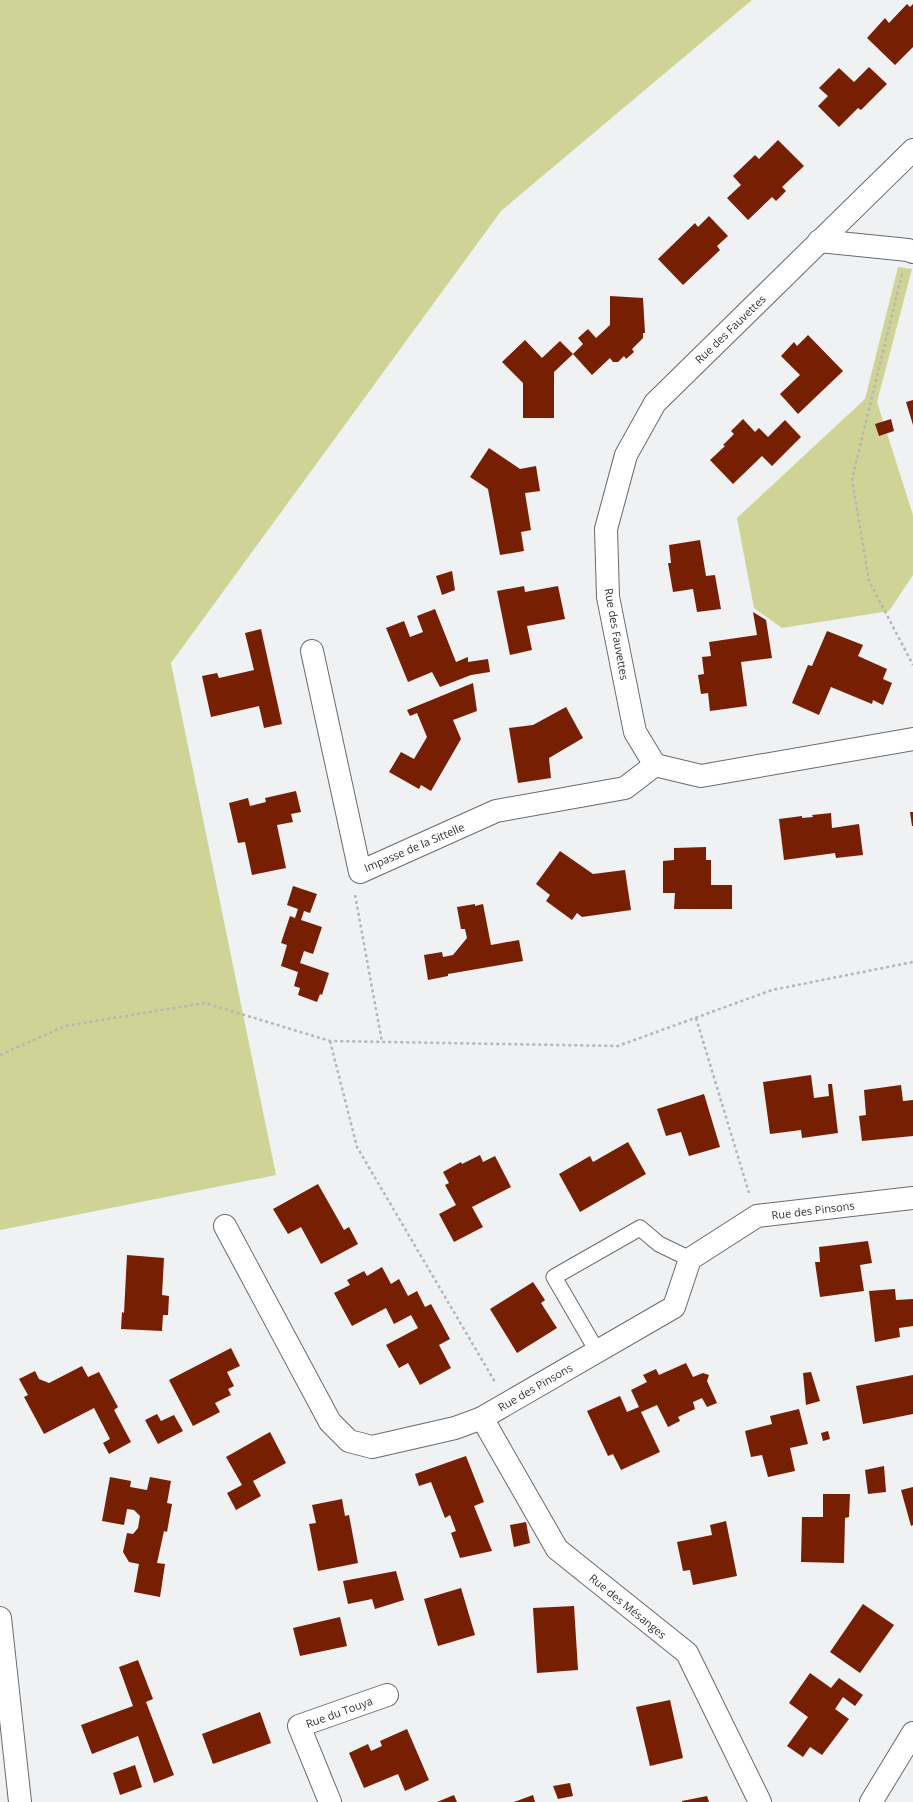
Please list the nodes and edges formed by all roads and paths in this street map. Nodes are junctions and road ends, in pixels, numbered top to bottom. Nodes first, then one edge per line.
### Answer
1 (913, 150) edge
2 (819, 242) junction
3 (910, 251) edge
4 (312, 651) dead end
5 (913, 666) edge
6 (913, 739) edge
7 (655, 765) junction
8 (360, 872) junction
9 (913, 962) edge
10 (696, 1018) junction
11 (330, 1041) junction
12 (382, 1042) junction
13 (0, 1055) edge
14 (913, 1198) edge
15 (756, 1216) junction
16 (225, 1226) dead end
17 (690, 1259) junction
18 (597, 1351) junction
19 (507, 1403) junction
20 (482, 1418) junction
21 (0, 1618) edge
22 (387, 1694) dead end
23 (913, 1733) edge
24 (20, 1802) edge
25 (330, 1802) edge
26 (760, 1802) edge
27 (871, 1802) edge

1 - 2 street, Rue des Fauvettes
2 - 3 street
2 - 7 street, Rue des Fauvettes
3 - 5 path
4 - 8 street, Impasse de la Sittelle
6 - 7 street
7 - 8 street, Impasse de la Sittelle
8 - 12 path
9 - 10 path
10 - 12 path
10 - 15 path
11 - 12 path
11 - 13 path
11 - 19 path
14 - 15 street, Rue des Pinsons
15 - 17 street, Rue des Pinsons
16 - 20 street, Rue des Pinsons
17 - 18 street, Rue des Pinsons
17 - 18 lane
18 - 19 street, Rue des Pinsons
19 - 20 street, Rue des Pinsons
20 - 26 street, Rue des Mésanges
21 - 24 street
22 - 25 street, Rue du Touya
23 - 27 street

